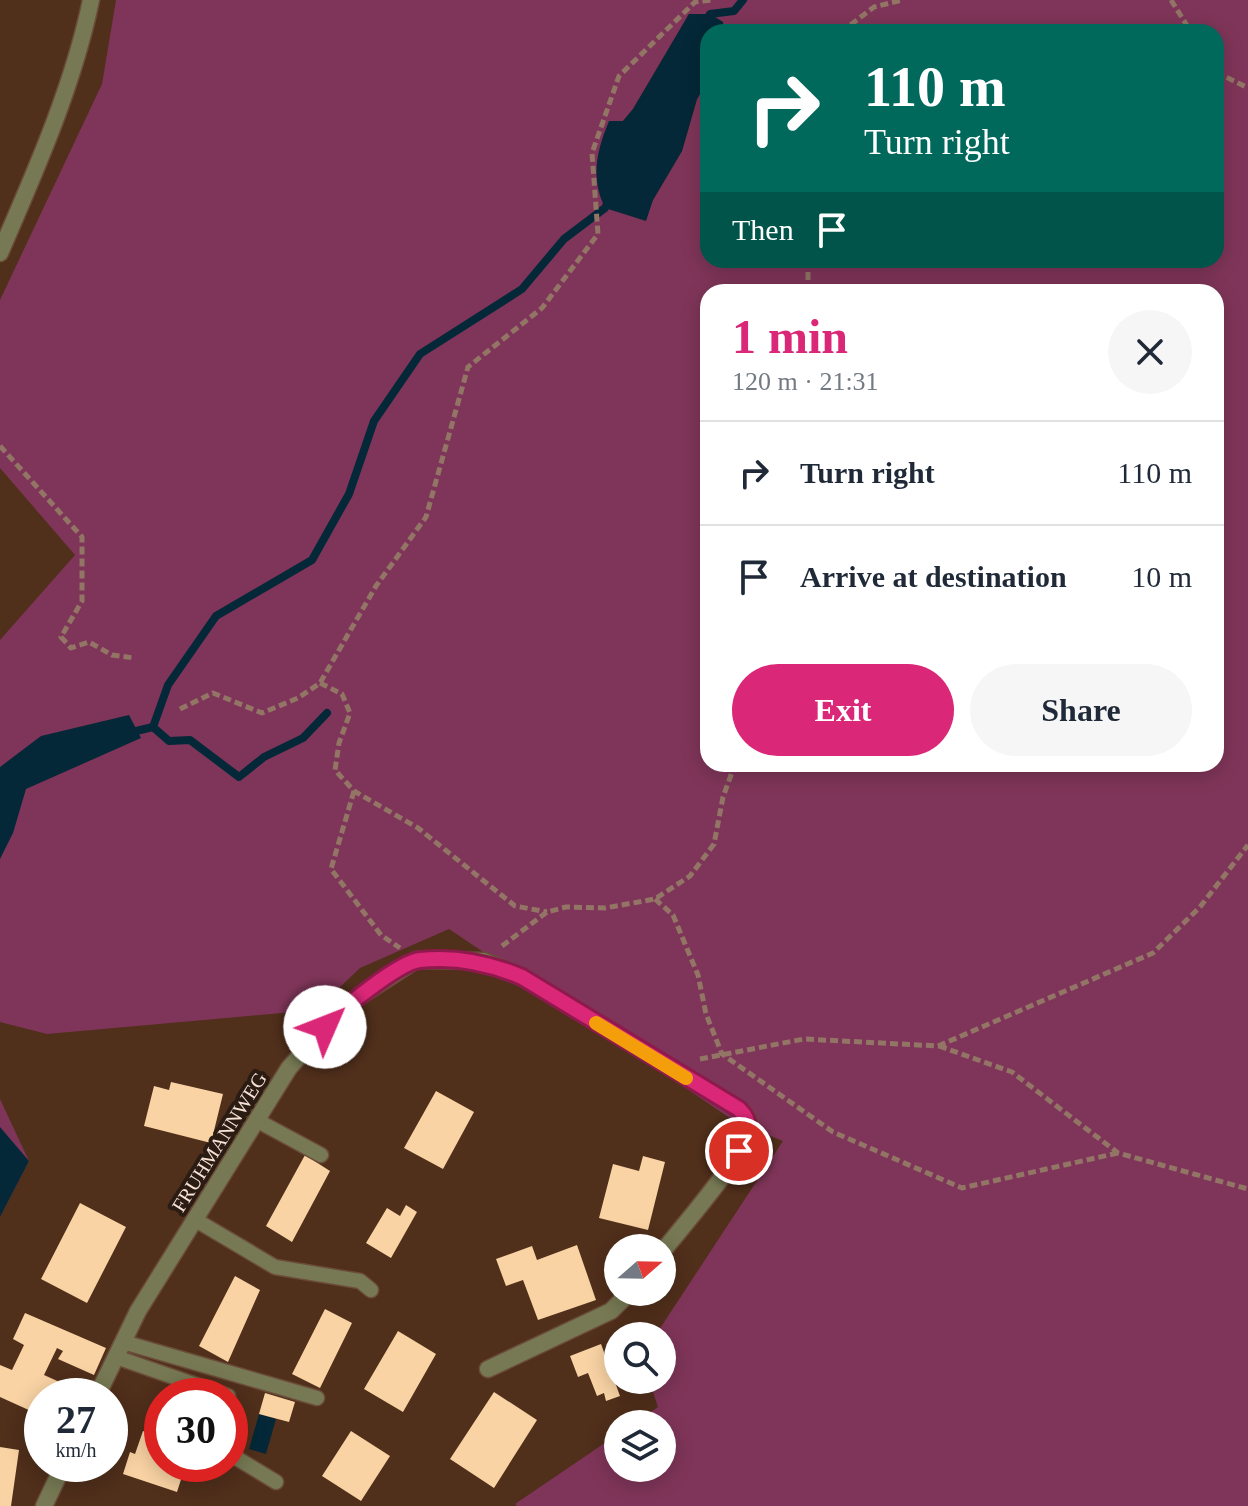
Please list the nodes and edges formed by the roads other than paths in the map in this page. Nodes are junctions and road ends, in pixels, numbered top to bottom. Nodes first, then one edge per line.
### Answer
1 (91, 0) edge
2 (0, 253) edge
3 (256, 1120) junction
4 (321, 1155) dead end
5 (194, 1219) junction
6 (676, 1234) edge
7 (371, 1290) dead end
8 (616, 1306) edge
9 (119, 1350) junction
10 (488, 1369) dead end
11 (106, 1378) edge
12 (185, 1378) edge
13 (317, 1398) dead end
14 (248, 1465) edge
15 (55, 1482) edge
16 (276, 1482) dead end
17 (44, 1506) edge

1 - 2 street
3 - 4 lane
3 - 5 street, FRUHMANNWEG
3 - 6 street, FRUHMANNWEG
5 - 7 lane
5 - 9 street, FRUHMANNWEG
8 - 10 street
9 - 11 street, FRUHMANNWEG
9 - 12 lane
9 - 13 lane
14 - 16 lane
15 - 17 street

